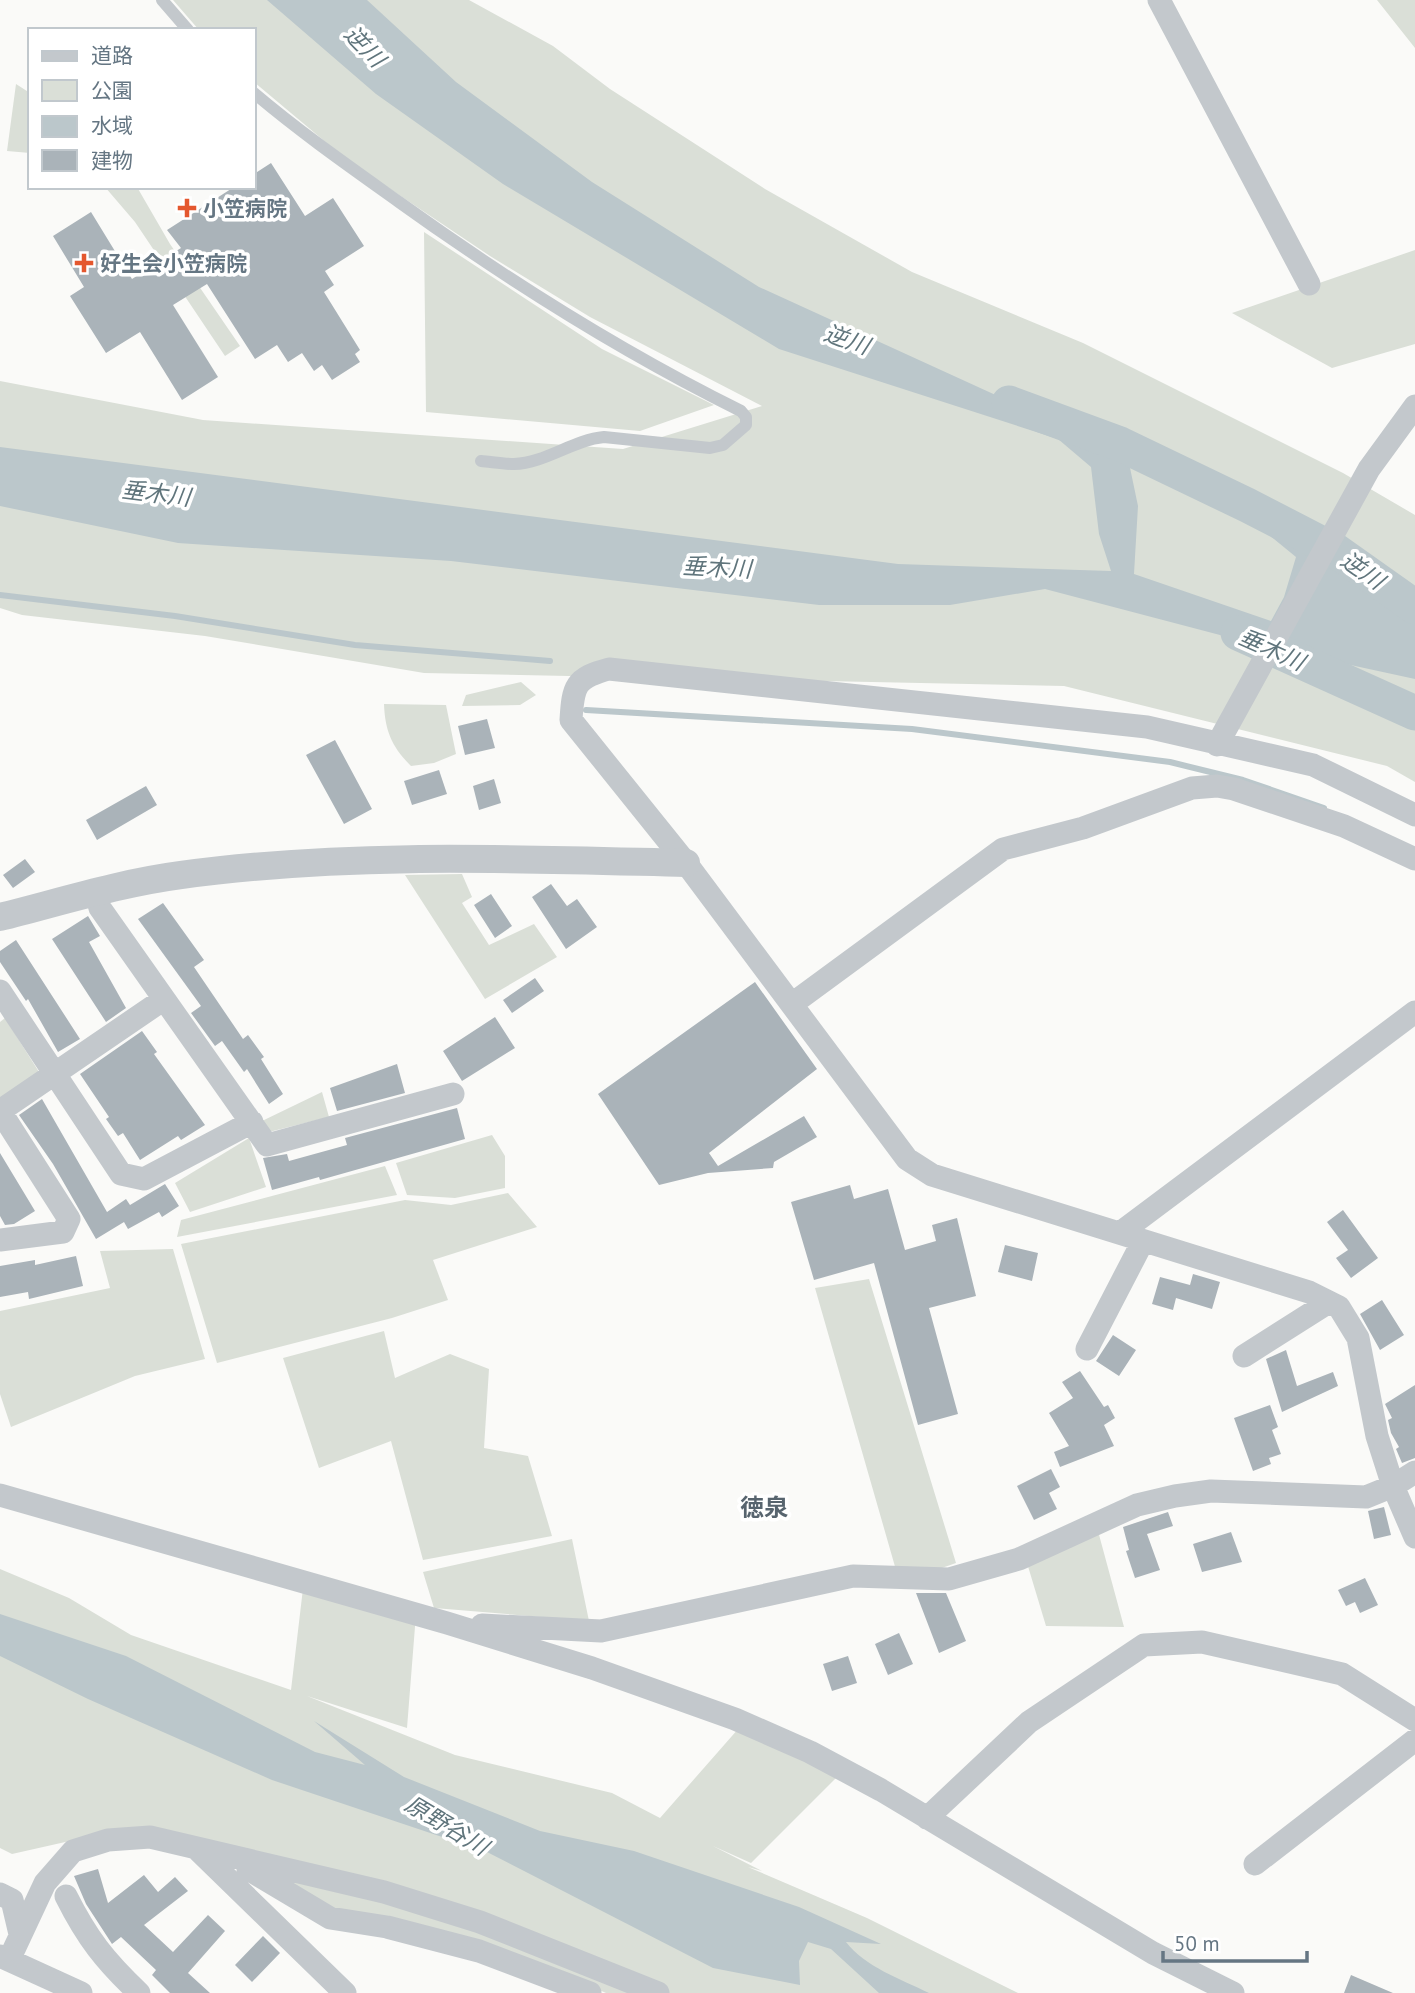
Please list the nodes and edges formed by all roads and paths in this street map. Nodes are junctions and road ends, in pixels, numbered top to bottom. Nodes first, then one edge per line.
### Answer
1 (162, 0) edge
2 (1159, 0) edge
3 (186, 28) edge
4 (256, 95) edge
5 (1309, 284) dead end
6 (1415, 406) edge
7 (481, 461) dead end
8 (1220, 740) junction
9 (1415, 815) edge
10 (1415, 859) edge
11 (686, 863) junction
12 (96, 893) junction
13 (0, 917) edge
14 (0, 991) edge
15 (164, 999) junction
16 (792, 1004) junction
17 (1415, 1012) edge
18 (55, 1073) junction
19 (453, 1094) dead end
20 (0, 1111) edge
21 (252, 1122) junction
22 (1120, 1233) junction
23 (0, 1240) edge
24 (1143, 1241) junction
25 (1329, 1302) junction
26 (1087, 1349) dead end
27 (1244, 1356) dead end
28 (1415, 1472) edge
29 (1393, 1486) junction
30 (2, 1496) edge
31 (1415, 1537) edge
32 (447, 1623) junction
33 (1415, 1720) edge
34 (1415, 1740) edge
35 (927, 1818) junction
36 (193, 1846) junction
37 (224, 1855) junction
38 (1255, 1864) dead end
39 (0, 1894) edge
40 (66, 1896) dead end
41 (20, 1934) junction
42 (4, 1958) edge
43 (81, 1993) edge
44 (139, 1993) edge
45 (345, 1993) edge
46 (590, 1993) edge
47 (657, 1993) edge
48 (1233, 1993) edge

1 - 3 lane
2 - 5 street
4 - 7 lane
6 - 8 street
8 - 9 street
8 - 11 street
10 - 16 street
11 - 12 street
11 - 16 street
12 - 13 street
12 - 15 street
14 - 18 street
15 - 18 street
15 - 21 street
16 - 22 street
17 - 22 street
18 - 20 street
18 - 21 street
19 - 21 street
20 - 23 street
22 - 24 street
24 - 25 street
24 - 26 street
25 - 27 street
25 - 29 street
28 - 29 street
29 - 31 street
29 - 32 street
30 - 32 street
32 - 35 street
33 - 35 street
34 - 38 street
35 - 48 street
36 - 37 street
36 - 41 street
36 - 45 street
37 - 46 street
37 - 47 street
39 - 41 street
40 - 44 street
41 - 42 street
42 - 43 street

